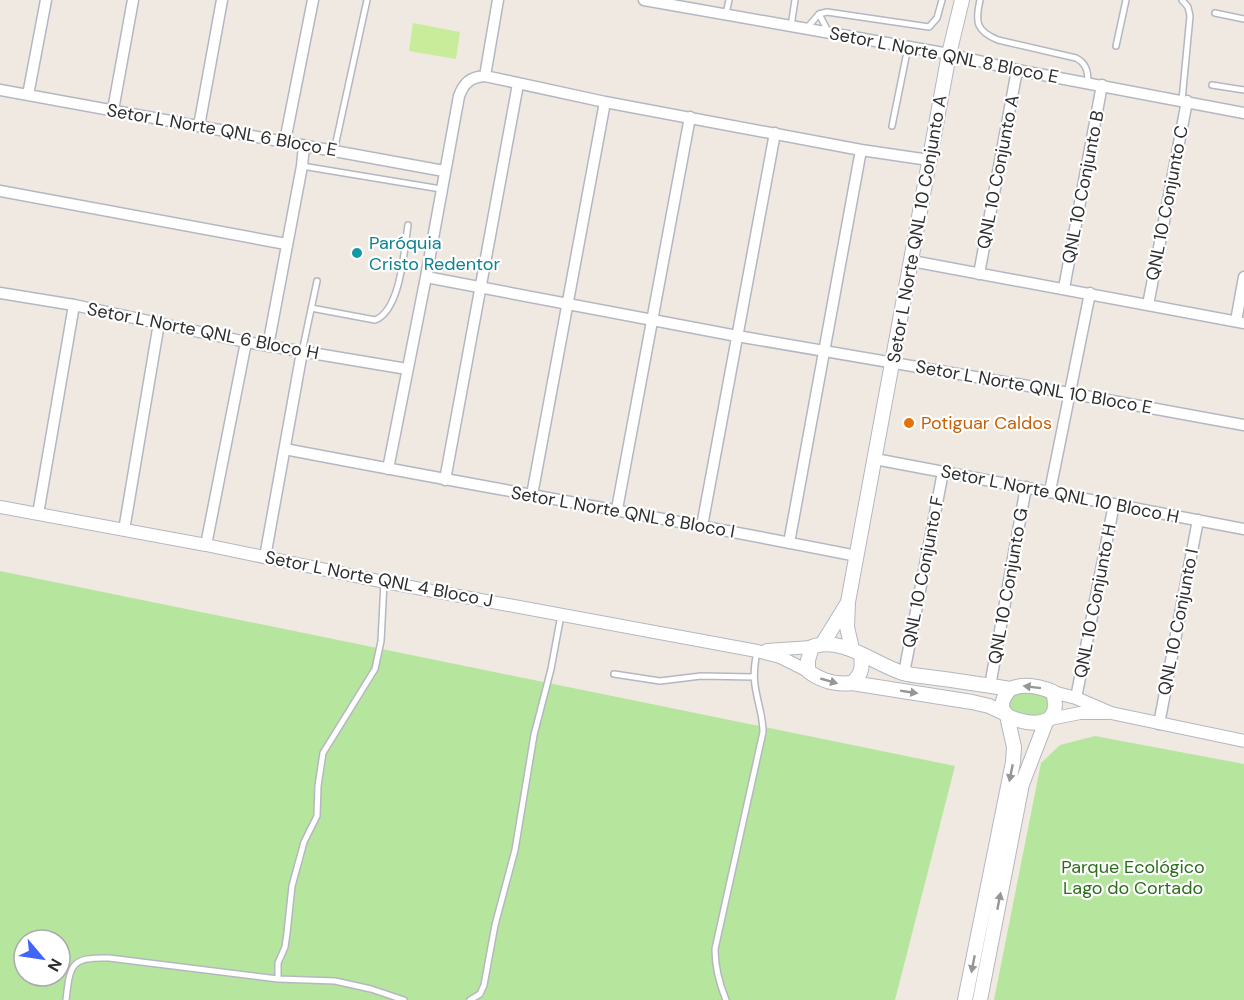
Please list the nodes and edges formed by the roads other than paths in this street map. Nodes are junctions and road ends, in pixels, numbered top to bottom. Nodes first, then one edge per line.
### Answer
1 (46, 0) edge
2 (133, 0) edge
3 (222, 0) edge
4 (313, 0) edge
5 (367, 0) edge
6 (498, 0) edge
7 (644, 0) edge
8 (729, 0) edge
9 (795, 0) edge
10 (942, 0) edge
11 (962, 0) edge
12 (980, 0) edge
13 (1126, 0) edge
14 (1182, 0) edge
15 (726, 14) junction
16 (819, 14) junction
17 (1215, 14) dead end
18 (1244, 19) edge
19 (791, 26) junction
20 (806, 29) junction
21 (829, 33) junction
22 (1116, 46) dead end
23 (908, 47) junction
24 (949, 54) junction
25 (1017, 70) junction
26 (480, 77) junction
27 (1088, 78) junction
28 (518, 84) junction
29 (1102, 85) junction
30 (1212, 85) dead end
31 (0, 90) edge
32 (1244, 90) edge
33 (28, 95) junction
34 (1184, 100) junction
35 (605, 102) junction
36 (113, 110) junction
37 (1244, 113) edge
38 (690, 117) junction
39 (199, 126) junction
40 (892, 126) dead end
41 (775, 133) junction
42 (285, 141) junction
43 (304, 145) junction
44 (861, 150) junction
45 (334, 151) junction
46 (929, 160) junction
47 (302, 166) junction
48 (444, 171) junction
49 (441, 189) junction
50 (0, 191) edge
51 (408, 225) dead end
52 (286, 244) junction
53 (912, 261) junction
54 (979, 274) junction
55 (426, 277) junction
56 (1244, 277) edge
57 (317, 281) dead end
58 (482, 287) junction
59 (1064, 288) junction
60 (0, 293) edge
61 (1090, 293) junction
62 (567, 303) junction
63 (74, 305) junction
64 (1148, 305) junction
65 (311, 308) junction
66 (653, 319) junction
67 (1240, 322) edge
68 (159, 323) junction
69 (737, 336) junction
70 (246, 342) junction
71 (268, 346) junction
72 (824, 351) junction
73 (302, 352) junction
74 (893, 362) junction
75 (407, 369) junction
76 (1069, 393) junction
77 (1244, 426) edge
78 (285, 449) junction
79 (876, 459) junction
80 (388, 469) junction
81 (943, 472) junction
82 (445, 480) junction
83 (1026, 487) junction
84 (1050, 491) junction
85 (532, 495) junction
86 (1113, 504) junction
87 (617, 509) junction
88 (2, 510) edge
89 (38, 514) junction
90 (1198, 520) junction
91 (702, 526) junction
92 (1244, 529) edge
93 (124, 530) junction
94 (789, 543) junction
95 (206, 545) junction
96 (857, 556) junction
97 (265, 557) junction
98 (384, 582) junction
99 (848, 602) junction
100 (561, 615) junction
101 (818, 645) junction
102 (757, 651) junction
103 (857, 652) junction
104 (808, 671) junction
105 (904, 673) junction
106 (614, 674) dead end
107 (754, 677) junction
108 (852, 683) junction
109 (990, 686) junction
110 (1010, 689) junction
111 (1053, 692) junction
112 (1076, 698) junction
113 (1111, 713) junction
114 (1006, 714) junction
115 (1048, 720) junction
116 (1159, 724) junction
117 (1244, 739) edge
118 (278, 979) junction
119 (66, 1000) edge
120 (404, 1000) edge
121 (470, 1000) edge
122 (726, 1000) edge
123 (965, 1000) edge
124 (980, 1000) edge

1 - 33 street
2 - 36 street
3 - 39 street
4 - 42 street
5 - 45 lane
6 - 26 street
7 - 15 street, Setor L Norte QNL 8 Bloco E
8 - 15 lane
9 - 19 lane
10 - 16 lane
11 - 24 main road, Setor L Norte QNL 10 Conjunto A
12 - 27 lane
13 - 22 lane
14 - 34 lane
15 - 19 street, Setor L Norte QNL 8 Bloco E
16 - 20 lane
16 - 21 lane
17 - 18 lane
19 - 20 street, Setor L Norte QNL 8 Bloco E
20 - 21 street, Setor L Norte QNL 8 Bloco E
21 - 23 street, Setor L Norte QNL 8 Bloco E
23 - 24 street, Setor L Norte QNL 8 Bloco E
23 - 40 lane
24 - 25 street, Setor L Norte QNL 8 Bloco E
24 - 46 main road, Setor L Norte QNL 10 Conjunto A
25 - 27 street, Setor L Norte QNL 8 Bloco E
25 - 54 street, QNL 10 Conjunto A
26 - 28 street
26 - 48 street
27 - 29 street, Setor L Norte QNL 8 Bloco E
28 - 35 street
28 - 58 street
29 - 34 street, Setor L Norte QNL 8 Bloco E
29 - 59 street, QNL 10 Conjunto B
30 - 32 lane
31 - 33 street, Setor L Norte QNL 6 Bloco E
33 - 36 street, Setor L Norte QNL 6 Bloco E
34 - 37 street, Setor L Norte QNL 8 Bloco E
34 - 64 street, QNL 10 Conjunto C
35 - 38 street
35 - 62 street
36 - 39 street, Setor L Norte QNL 6 Bloco E
38 - 41 street
38 - 66 street
39 - 42 street, Setor L Norte QNL 6 Bloco E
41 - 44 street
41 - 69 street
42 - 43 street, Setor L Norte QNL 6 Bloco E
43 - 45 street, Setor L Norte QNL 6 Bloco E
43 - 47 street
44 - 46 street
44 - 72 street
45 - 48 street, Setor L Norte QNL 6 Bloco E
46 - 53 main road, Setor L Norte QNL 10 Conjunto A
47 - 49 lane
47 - 52 street
48 - 49 street
49 - 55 street
50 - 52 street
51 - 65 lane
52 - 71 street
53 - 54 street
53 - 74 main road, Setor L Norte QNL 10 Conjunto A
54 - 59 street
55 - 58 street, Setor L Norte QNL 10 Bloco E
55 - 75 street
56 - 67 street
57 - 65 lane
58 - 62 street, Setor L Norte QNL 10 Bloco E
58 - 82 street
59 - 61 street
60 - 63 street, Setor L Norte QNL 6 Bloco H
61 - 64 street
61 - 76 street
62 - 66 street, Setor L Norte QNL 10 Bloco E
62 - 85 street
63 - 68 street, Setor L Norte QNL 6 Bloco H
63 - 89 street
64 - 67 street
65 - 73 lane
66 - 69 street, Setor L Norte QNL 10 Bloco E
66 - 87 street
68 - 70 street, Setor L Norte QNL 6 Bloco H
68 - 93 street
69 - 72 street, Setor L Norte QNL 10 Bloco E
69 - 91 street
70 - 71 street, Setor L Norte QNL 6 Bloco H
70 - 95 street
71 - 73 street, Setor L Norte QNL 6 Bloco H
72 - 74 street, Setor L Norte QNL 10 Bloco E
72 - 94 street
73 - 75 street, Setor L Norte QNL 6 Bloco H
73 - 78 street
74 - 76 street, Setor L Norte QNL 10 Bloco E
74 - 79 main road, Setor L Norte QNL 10 Conjunto A
75 - 80 street
76 - 77 street, Setor L Norte QNL 10 Bloco E
76 - 84 street
78 - 80 street, Setor L Norte QNL 8 Bloco I
78 - 97 street
79 - 81 street, Setor L Norte QNL 10 Bloco H
79 - 96 main road, Setor L Norte QNL 10 Conjunto A
80 - 82 street, Setor L Norte QNL 8 Bloco I
81 - 83 street, Setor L Norte QNL 10 Bloco H
81 - 105 street, QNL 10 Conjunto F
82 - 85 street, Setor L Norte QNL 8 Bloco I
83 - 84 street, Setor L Norte QNL 10 Bloco H
83 - 109 street, QNL 10 Conjunto G
84 - 86 street, Setor L Norte QNL 10 Bloco H
85 - 87 street, Setor L Norte QNL 8 Bloco I
86 - 90 street, Setor L Norte QNL 10 Bloco H
86 - 112 street, QNL 10 Conjunto H
87 - 91 street, Setor L Norte QNL 8 Bloco I
88 - 89 street, Setor L Norte QNL 4 Bloco J
89 - 93 street, Setor L Norte QNL 4 Bloco J
90 - 92 street, Setor L Norte QNL 10 Bloco H
90 - 116 street, QNL 10 Conjunto I
91 - 94 street, Setor L Norte QNL 8 Bloco I
93 - 95 street, Setor L Norte QNL 4 Bloco J
94 - 96 street, Setor L Norte QNL 8 Bloco I
95 - 97 street, Setor L Norte QNL 4 Bloco J
96 - 99 main road, Setor L Norte QNL 10 Conjunto A
97 - 98 street, Setor L Norte QNL 4 Bloco J
98 - 100 street, Setor L Norte QNL 4 Bloco J
98 - 118 lane
99 - 101 main road
99 - 103 main road
100 - 102 street, Setor L Norte QNL 4 Bloco J
100 - 121 lane
101 - 102 street
101 - 103 main road
101 - 104 main road
102 - 104 street
102 - 107 lane
103 - 105 main road
103 - 108 main road
104 -> 108 main road
105 - 109 main road
106 - 107 lane
107 - 122 lane
108 -> 114 main road
109 - 110 main road
111 -> 110 main road
110 - 114 main road
111 - 112 street
111 - 115 main road
112 - 113 street
113 - 115 street
113 - 116 street
114 - 115 main road
114 -> 123 main road
124 -> 115 main road
116 - 117 street
118 - 119 lane
118 - 120 lane

